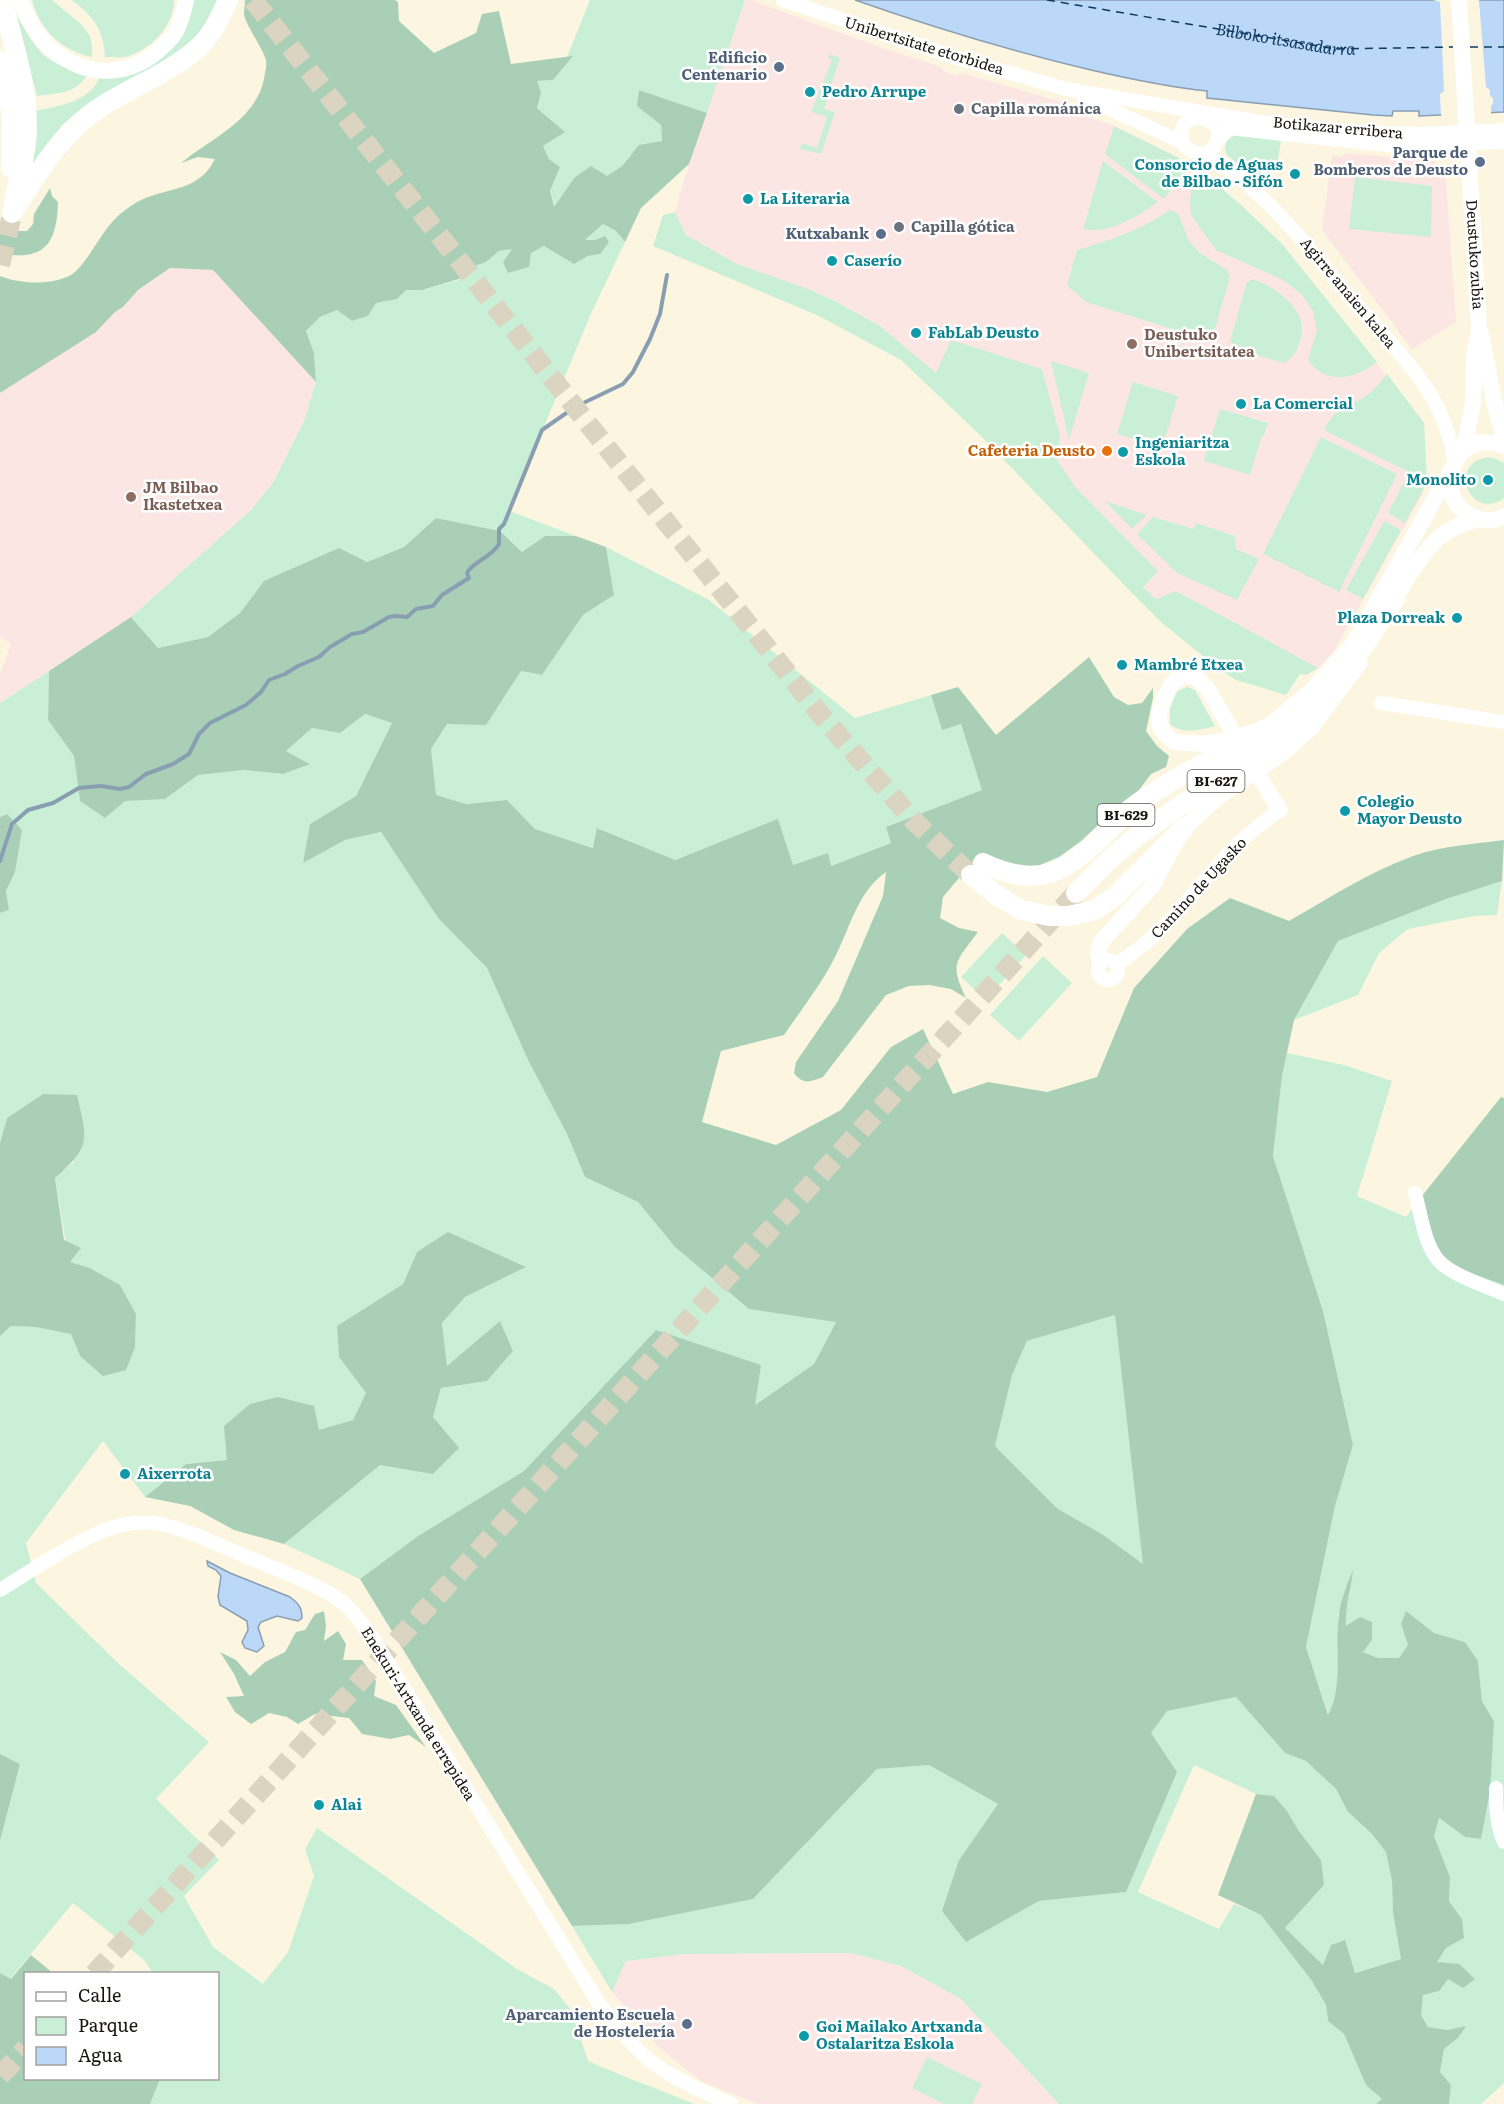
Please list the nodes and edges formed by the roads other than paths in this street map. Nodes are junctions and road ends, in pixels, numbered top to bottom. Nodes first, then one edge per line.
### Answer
1 (2, 0) edge
2 (21, 0) edge
3 (186, 0) edge
4 (228, 0) edge
5 (783, 0) edge
6 (1459, 0) edge
7 (0, 61) edge
8 (1065, 88) junction
9 (1209, 120) junction
10 (1254, 121) junction
11 (1504, 130) edge
12 (1217, 140) junction
13 (1182, 142) junction
14 (1504, 142) edge
15 (1203, 153) junction
16 (9, 217) junction
17 (1479, 328) junction
18 (1504, 436) edge
19 (1504, 446) edge
20 (1457, 460) junction
21 (1503, 518) edge
22 (1479, 519) junction
23 (1396, 597) junction
24 (1351, 653) junction
25 (1381, 703) dead end
26 (1504, 722) edge
27 (1267, 728) junction
28 (1275, 803) joint
29 (1184, 828) junction
30 (1076, 892) tunnel mouth
31 (1108, 964) joint
32 (1415, 1193) dead end
33 (1504, 1294) edge
34 (0, 1590) edge
35 (1496, 1788) dead end
36 (1504, 1842) edge
37 (731, 2104) edge

1 - 16 highway
2 - 3 main road
4 - 16 highway
5 - 8 street, Unibertsitate etorbidea
6 - 17 main road, Deustuko zubia
7 - 16 highway
8 - 10 street, Unibertsitate etorbidea
8 - 13 street, Unibertsitate etorbidea
9 - 10 street, Botikazar erribera
9 - 12 street
9 - 13 street
10 - 11 street, Botikazar erribera
12 - 14 street, Botikazar erribera
12 - 15 street
13 - 15 street, Unibertsitate etorbidea
15 - 20 street, Agirre anaien kalea
17 - 18 main road, Deustuko zubia
17 - 20 main road, Deustuko zubia
19 - 20 main road
20 - 22 main road
20 - 24 main road, BI-627
21 - 22 main road
22 - 23 main road, BI-627
23 - 24 highway, BI-627
23 - 29 main road, BI-629
24 - 27 main road, BI-629
24 - 30 highway, BI-627
25 - 26 street
27 - 28 main road
27 - 29 highway, BI-629
28 - 31 street, Camino de Ugasko
29 - 31 main road
32 - 33 street
34 - 37 street, Enekuri-Artxanda errepidea
35 - 36 street

